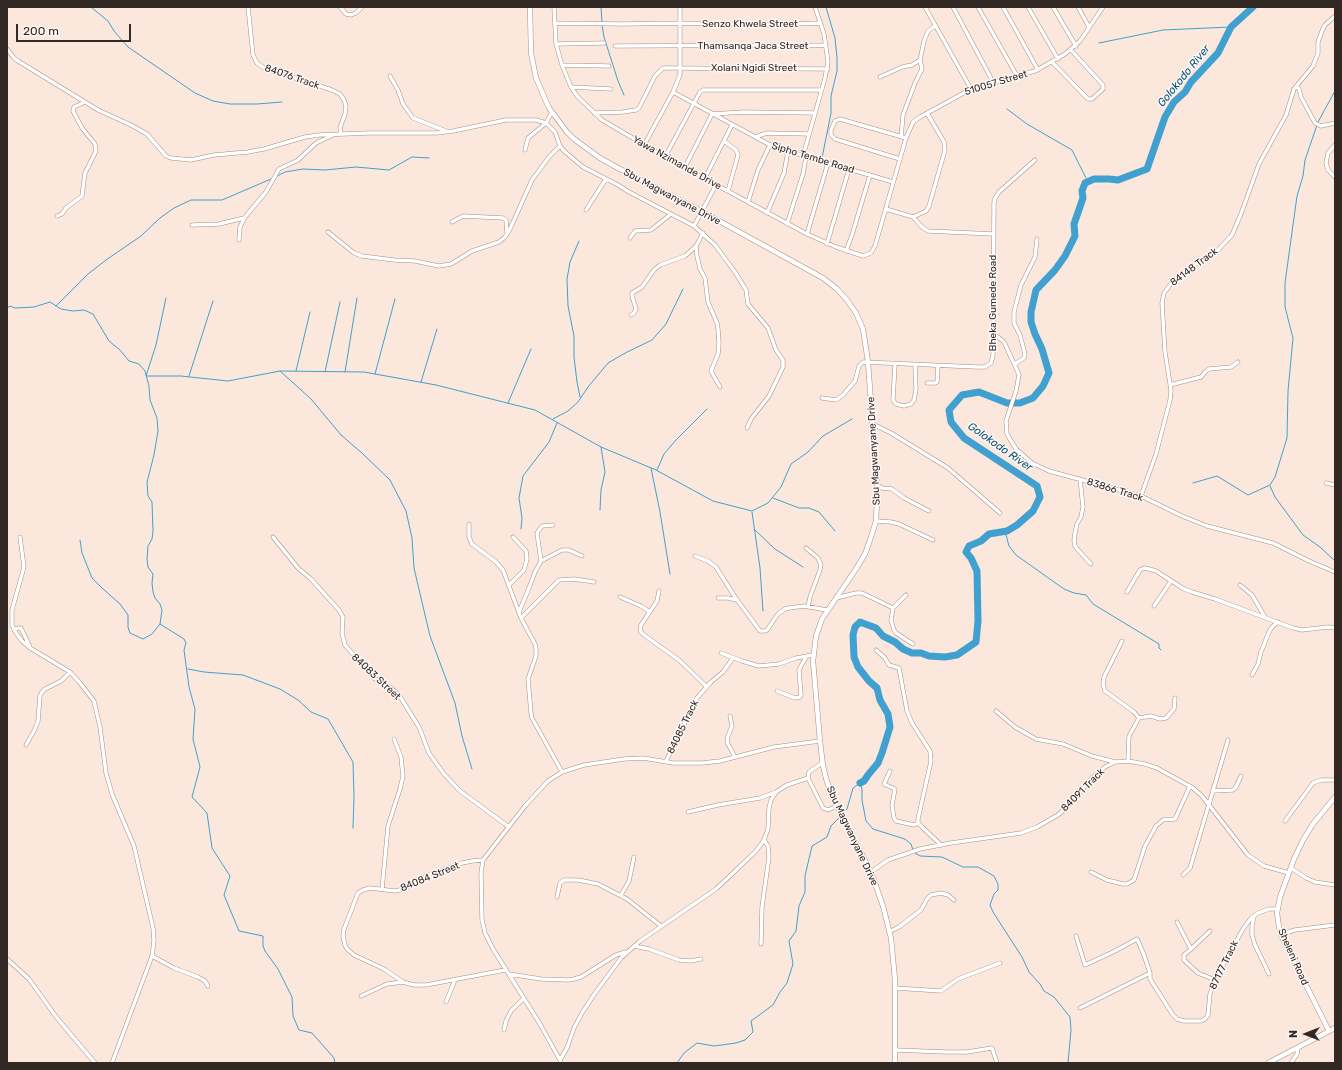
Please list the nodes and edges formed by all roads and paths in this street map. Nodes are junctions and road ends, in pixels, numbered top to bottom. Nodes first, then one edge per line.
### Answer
1 (248, 7) edge
2 (340, 7) edge
3 (362, 7) edge
4 (530, 7) edge
5 (554, 7) edge
6 (680, 7) edge
7 (815, 7) edge
8 (925, 7) edge
9 (953, 7) edge
10 (978, 7) edge
11 (1003, 7) edge
12 (1028, 7) edge
13 (1053, 7) edge
14 (1078, 7) edge
15 (1103, 7) edge
16 (1335, 16) edge
17 (554, 23) junction
18 (680, 23) junction
19 (820, 23) junction
20 (935, 26) junction
21 (1090, 27) junction
22 (604, 43) dead end
23 (556, 44) junction
24 (826, 45) junction
25 (615, 46) dead end
26 (680, 46) junction
27 (1076, 46) junction
28 (7, 49) edge
29 (1070, 50) junction
30 (1058, 59) junction
31 (920, 60) junction
32 (1052, 62) junction
33 (562, 65) junction
34 (609, 66) dead end
35 (680, 68) junction
36 (828, 69) junction
37 (1038, 70) junction
38 (390, 76) dead end
39 (1017, 76) junction
40 (880, 77) dead end
41 (993, 82) junction
42 (1296, 86) junction
43 (571, 87) junction
44 (611, 89) dead end
45 (970, 89) junction
46 (822, 90) junction
47 (673, 92) junction
48 (85, 102) junction
49 (695, 103) junction
50 (552, 112) junction
51 (594, 113) junction
52 (815, 113) junction
53 (927, 113) junction
54 (712, 114) junction
55 (546, 123) junction
56 (1335, 123) edge
57 (732, 125) junction
58 (447, 132) junction
59 (341, 134) junction
60 (809, 134) junction
61 (334, 135) junction
62 (755, 137) junction
63 (901, 137) junction
64 (906, 138) junction
65 (724, 141) junction
66 (644, 145) junction
67 (770, 145) junction
68 (1335, 145) edge
69 (560, 146) junction
70 (525, 150) dead end
71 (788, 151) junction
72 (805, 156) junction
73 (665, 157) junction
74 (900, 159) junction
75 (1035, 160) dead end
76 (828, 163) junction
77 (685, 167) junction
78 (849, 169) junction
79 (870, 175) junction
80 (1335, 177) edge
81 (704, 178) junction
82 (606, 179) junction
83 (894, 182) junction
84 (716, 185) junction
85 (728, 191) junction
86 (748, 202) junction
87 (886, 209) junction
88 (586, 210) dead end
89 (701, 212) junction
90 (767, 213) junction
91 (671, 214) junction
92 (57, 216) dead end
93 (913, 217) junction
94 (244, 218) junction
95 (452, 222) dead end
96 (787, 224) junction
97 (192, 226) dead end
98 (694, 226) junction
99 (328, 232) dead end
100 (703, 233) junction
101 (508, 234) junction
102 (807, 234) junction
103 (993, 234) junction
104 (630, 238) dead end
105 (1037, 239) dead end
106 (239, 240) dead end
107 (828, 244) junction
108 (696, 246) junction
109 (846, 251) junction
110 (868, 255) joint
111 (631, 315) dead end
112 (993, 335) junction
113 (868, 362) junction
114 (1238, 362) dead end
115 (895, 364) junction
116 (1015, 364) junction
117 (916, 365) junction
118 (938, 366) junction
119 (927, 383) dead end
120 (1170, 385) junction
121 (720, 387) dead end
122 (822, 398) dead end
123 (872, 424) junction
124 (747, 428) dead end
125 (1080, 479) junction
126 (1326, 483) dead end
127 (877, 485) junction
128 (1335, 485) edge
129 (1141, 496) junction
130 (929, 511) dead end
131 (1000, 513) dead end
132 (876, 521) junction
133 (469, 524) dead end
134 (553, 525) dead end
135 (273, 537) dead end
136 (513, 537) dead end
137 (20, 538) dead end
138 (932, 540) dead end
139 (806, 548) dead end
140 (582, 556) dead end
141 (695, 556) dead end
142 (541, 561) junction
143 (1091, 564) dead end
144 (1335, 572) edge
145 (1171, 581) junction
146 (594, 582) dead end
147 (509, 585) junction
148 (1240, 585) dead end
149 (659, 591) dead end
150 (1127, 592) dead end
151 (906, 595) dead end
152 (620, 597) dead end
153 (718, 598) dead end
154 (835, 598) junction
155 (737, 600) junction
156 (1154, 606) dead end
157 (808, 607) junction
158 (893, 608) junction
159 (827, 610) junction
160 (518, 612) junction
161 (650, 612) junction
162 (1265, 617) junction
163 (521, 618) junction
164 (1278, 622) junction
165 (1335, 628) edge
166 (14, 630) junction
167 (1122, 641) dead end
168 (913, 644) dead end
169 (30, 648) junction
170 (876, 650) dead end
171 (720, 653) dead end
172 (810, 655) junction
173 (732, 658) junction
174 (70, 672) junction
175 (1252, 675) dead end
176 (706, 686) junction
177 (777, 691) dead end
178 (1175, 698) dead end
179 (996, 712) dead end
180 (730, 716) dead end
181 (1139, 718) junction
182 (394, 739) dead end
183 (1228, 740) dead end
184 (820, 741) junction
185 (26, 745) dead end
186 (735, 756) junction
187 (1128, 761) junction
188 (666, 762) junction
189 (1115, 762) junction
190 (822, 763) junction
191 (890, 771) dead end
192 (562, 772) junction
193 (1241, 776) dead end
194 (808, 778) junction
195 (1335, 780) edge
196 (1190, 786) junction
197 (1212, 791) junction
198 (776, 792) junction
199 (1335, 797) edge
200 (1209, 804) junction
201 (838, 808) junction
202 (688, 812) dead end
203 (1285, 821) dead end
204 (918, 823) junction
205 (509, 827) junction
206 (764, 840) junction
207 (941, 845) junction
208 (634, 857) dead end
209 (483, 860) junction
210 (1290, 871) junction
211 (871, 872) junction
212 (1090, 872) dead end
213 (1183, 875) dead end
214 (1335, 885) edge
215 (382, 889) junction
216 (621, 895) junction
217 (556, 897) dead end
218 (954, 900) dead end
219 (1278, 909) junction
220 (1254, 916) junction
221 (1177, 922) dead end
222 (1335, 925) edge
223 (661, 926) junction
224 (1210, 931) dead end
225 (890, 932) junction
226 (1076, 936) dead end
227 (1282, 937) junction
228 (761, 944) dead end
229 (634, 946) junction
230 (1190, 949) junction
231 (627, 952) junction
232 (152, 956) junction
233 (7, 959) edge
234 (701, 959) dead end
235 (1000, 963) dead end
236 (505, 970) junction
237 (1150, 973) junction
238 (509, 974) junction
239 (1269, 974) dead end
240 (455, 980) junction
241 (1215, 980) junction
242 (403, 982) junction
243 (208, 986) dead end
244 (895, 988) junction
245 (361, 996) dead end
246 (524, 998) junction
247 (446, 1002) dead end
248 (1080, 1008) dead end
249 (1335, 1028) edge
250 (504, 1030) dead end
251 (1329, 1031) junction
252 (1298, 1047) junction
253 (895, 1050) junction
254 (560, 1061) edge
255 (95, 1063) edge
256 (112, 1063) edge
257 (895, 1063) edge
258 (997, 1063) edge
259 (1268, 1063) edge
260 (1291, 1063) edge

1 - 59 street, 84076 Track
2 - 3 street
4 - 50 main road, Sbu Magwanyane Drive
5 - 17 street, Yawa Nzimande Drive
6 - 18 street
7 - 19 street
8 - 20 street
9 - 41 street
10 - 39 street
11 - 37 street
12 - 30 street
13 - 27 street
14 - 21 street
15 - 21 street, 510057 Street
16 - 42 street, 84148 Track
17 - 18 street, Senzo Khwela Street
17 - 23 street, Yawa Nzimande Drive
18 - 19 street, Senzo Khwela Street
18 - 26 street
19 - 24 street
20 - 31 street
20 - 45 street
21 - 27 street, 510057 Street
22 - 23 street
23 - 33 street, Yawa Nzimande Drive
24 - 26 street, Thamsanqa Jaca Street
24 - 36 street
25 - 26 street, Thamsanqa Jaca Street
26 - 35 street
27 - 29 street, 510057 Street
28 - 48 street
29 - 30 street, 510057 Street
29 - 32 street
30 - 32 street, 510057 Street
31 - 40 street
31 - 63 street
32 - 37 street, 510057 Street
33 - 34 street
33 - 43 street, Yawa Nzimande Drive
35 - 36 street, Xolani Ngidi Street
35 - 47 street
35 - 51 street, Xolani Ngidi Street
36 - 46 street
37 - 39 street, 510057 Street
38 - 58 street
39 - 41 street, 510057 Street
41 - 45 street, 510057 Street
42 - 56 street
42 - 120 street, 84148 Track
43 - 44 street
43 - 51 street, Yawa Nzimande Drive
45 - 53 street, 510057 Street
46 - 49 street
46 - 52 street
47 - 49 street, Sipho Tembe Road
47 - 66 street
48 - 61 street
48 - 92 street
49 - 54 street, Sipho Tembe Road
49 - 73 street
50 - 55 street
50 - 89 main road, Sbu Magwanyane Drive
51 - 66 street, Yawa Nzimande Drive
52 - 54 street
52 - 60 street
53 - 64 street, 510057 Street
53 - 93 street
54 - 57 street, Sipho Tembe Road
54 - 77 street
55 - 58 street
55 - 69 street
55 - 70 street
57 - 62 street, Sipho Tembe Road
57 - 65 street
58 - 59 street
59 - 61 street
60 - 62 street
60 - 72 street
61 - 94 street
62 - 67 street, Sipho Tembe Road
63 - 64 street
63 - 74 street
64 - 74 street, 510057 Street
65 - 81 street
65 - 85 street
66 - 73 street, Yawa Nzimande Drive
67 - 71 street, Sipho Tembe Road
67 - 86 street
68 - 80 street
69 - 82 street
69 - 101 street
71 - 72 street, Sipho Tembe Road
71 - 90 street
72 - 76 street, Sipho Tembe Road
72 - 96 street
73 - 77 street, Yawa Nzimande Drive
74 - 83 street, 510057 Street
75 - 103 street, Bheka Gumede Road
76 - 78 street, Sipho Tembe Road
76 - 102 street
77 - 81 street, Yawa Nzimande Drive
78 - 79 street, Sipho Tembe Road
78 - 107 street
79 - 83 street, Sipho Tembe Road
79 - 109 street
81 - 84 street, Yawa Nzimande Drive
82 - 88 street
82 - 91 street
83 - 87 street, 510057 Street
84 - 85 street, Yawa Nzimande Drive
84 - 89 street
85 - 86 street, Yawa Nzimande Drive
86 - 90 street, Yawa Nzimande Drive
87 - 93 street
87 - 110 street, 510057 Street
89 - 98 street
89 - 113 main road, Sbu Magwanyane Drive
90 - 96 street, Yawa Nzimande Drive
91 - 98 street
91 - 104 street
93 - 103 street
94 - 97 street
94 - 106 street
95 - 101 street
96 - 102 street, Yawa Nzimande Drive
98 - 100 street
99 - 101 street
100 - 108 street
100 - 124 street
102 - 107 street, Yawa Nzimande Drive
103 - 112 street, Bheka Gumede Road
105 - 116 street
107 - 109 street, Yawa Nzimande Drive
108 - 111 street
108 - 121 street
109 - 110 street, Yawa Nzimande Drive
112 - 116 street, 83866 Track
112 - 118 street, Bheka Gumede Road
113 - 115 street, Bheka Gumede Road
113 - 122 street
113 - 123 main road, Sbu Magwanyane Drive
114 - 120 street
115 - 117 street, Bheka Gumede Road
115 - 117 street
116 - 125 street, 83866 Track
117 - 118 street, Bheka Gumede Road
118 - 119 street
120 - 129 street, 84148 Track
123 - 127 main road, Sbu Magwanyane Drive
123 - 131 street
125 - 129 street, 83866 Track
125 - 143 street
126 - 128 street
127 - 130 street
127 - 132 main road, Sbu Magwanyane Drive
129 - 144 street, 83866 Track
132 - 138 street
132 - 154 main road, Sbu Magwanyane Drive
133 - 147 street
134 - 142 street
135 - 205 street, 84083 Street
136 - 147 street
137 - 166 street
139 - 157 street
140 - 142 street
141 - 155 street
142 - 160 street
145 - 150 street
145 - 156 street
145 - 162 street
146 - 163 street
147 - 160 street
148 - 162 street
149 - 161 street
151 - 158 street
152 - 161 street
153 - 155 street
154 - 158 street
154 - 159 main road, Sbu Magwanyane Drive
155 - 157 street
157 - 159 street
158 - 168 street
159 - 172 main road, Sbu Magwanyane Drive
160 - 163 street
161 - 176 street
162 - 164 street
163 - 192 street
164 - 165 street
164 - 175 street
166 - 169 street
166 - 169 street
167 - 181 street
169 - 174 street
170 - 204 street
171 - 173 street
172 - 173 street
172 - 177 street
172 - 184 main road, Sbu Magwanyane Drive
173 - 176 street, 84085 Track
174 - 185 street
174 - 232 street
176 - 188 street, 84085 Track
178 - 181 street
179 - 189 street
180 - 186 street
181 - 187 street
182 - 215 street
183 - 197 street
184 - 186 street
184 - 190 main road, Sbu Magwanyane Drive
186 - 188 street
187 - 189 street, 84091 Track
187 - 196 street, 84091 Track
188 - 192 street
189 - 207 street, 84091 Track
190 - 194 street
190 - 201 main road, Sbu Magwanyane Drive
191 - 204 street
192 - 205 street
193 - 197 street
194 - 198 street
194 - 201 street
195 - 203 street
196 - 200 street, 84091 Track
196 - 212 street
197 - 200 street
198 - 202 street
198 - 206 street
199 - 210 main road, Sheleni Road
200 - 210 street, 84091 Track
200 - 213 street
201 - 211 main road, Sbu Magwanyane Drive
204 - 207 street
205 - 209 street
206 - 223 street
206 - 228 street
207 - 211 street, 84091 Track
208 - 216 street
209 - 215 street, 84084 Street
209 - 236 street
210 - 214 street, 84091 Track
210 - 219 main road, Sheleni Road
211 - 225 main road, Sbu Magwanyane Drive
215 - 242 street, 84084 Street
216 - 217 street
216 - 223 street
218 - 225 street
219 - 220 street, 87177 Track
219 - 227 main road, Sheleni Road
220 - 239 street
220 - 241 street, 87177 Track
221 - 230 street
222 - 227 street
223 - 229 street
224 - 230 street
225 - 244 main road, Sbu Magwanyane Drive
226 - 237 street
227 - 251 main road, Sheleni Road
229 - 231 street
229 - 234 street
230 - 241 street
231 - 238 street
231 - 254 street
232 - 243 street
232 - 256 street
233 - 255 street
235 - 244 street
236 - 238 street
236 - 240 street
237 - 241 street, 87177 Track
237 - 248 street
238 - 246 street
240 - 242 street
240 - 247 street
242 - 245 street
244 - 253 main road, Sbu Magwanyane Drive
246 - 250 street
246 - 254 street
249 - 251 main road
251 - 252 main road
252 - 259 main road
252 - 260 street
253 - 257 main road, Sbu Magwanyane Drive
253 - 258 street

